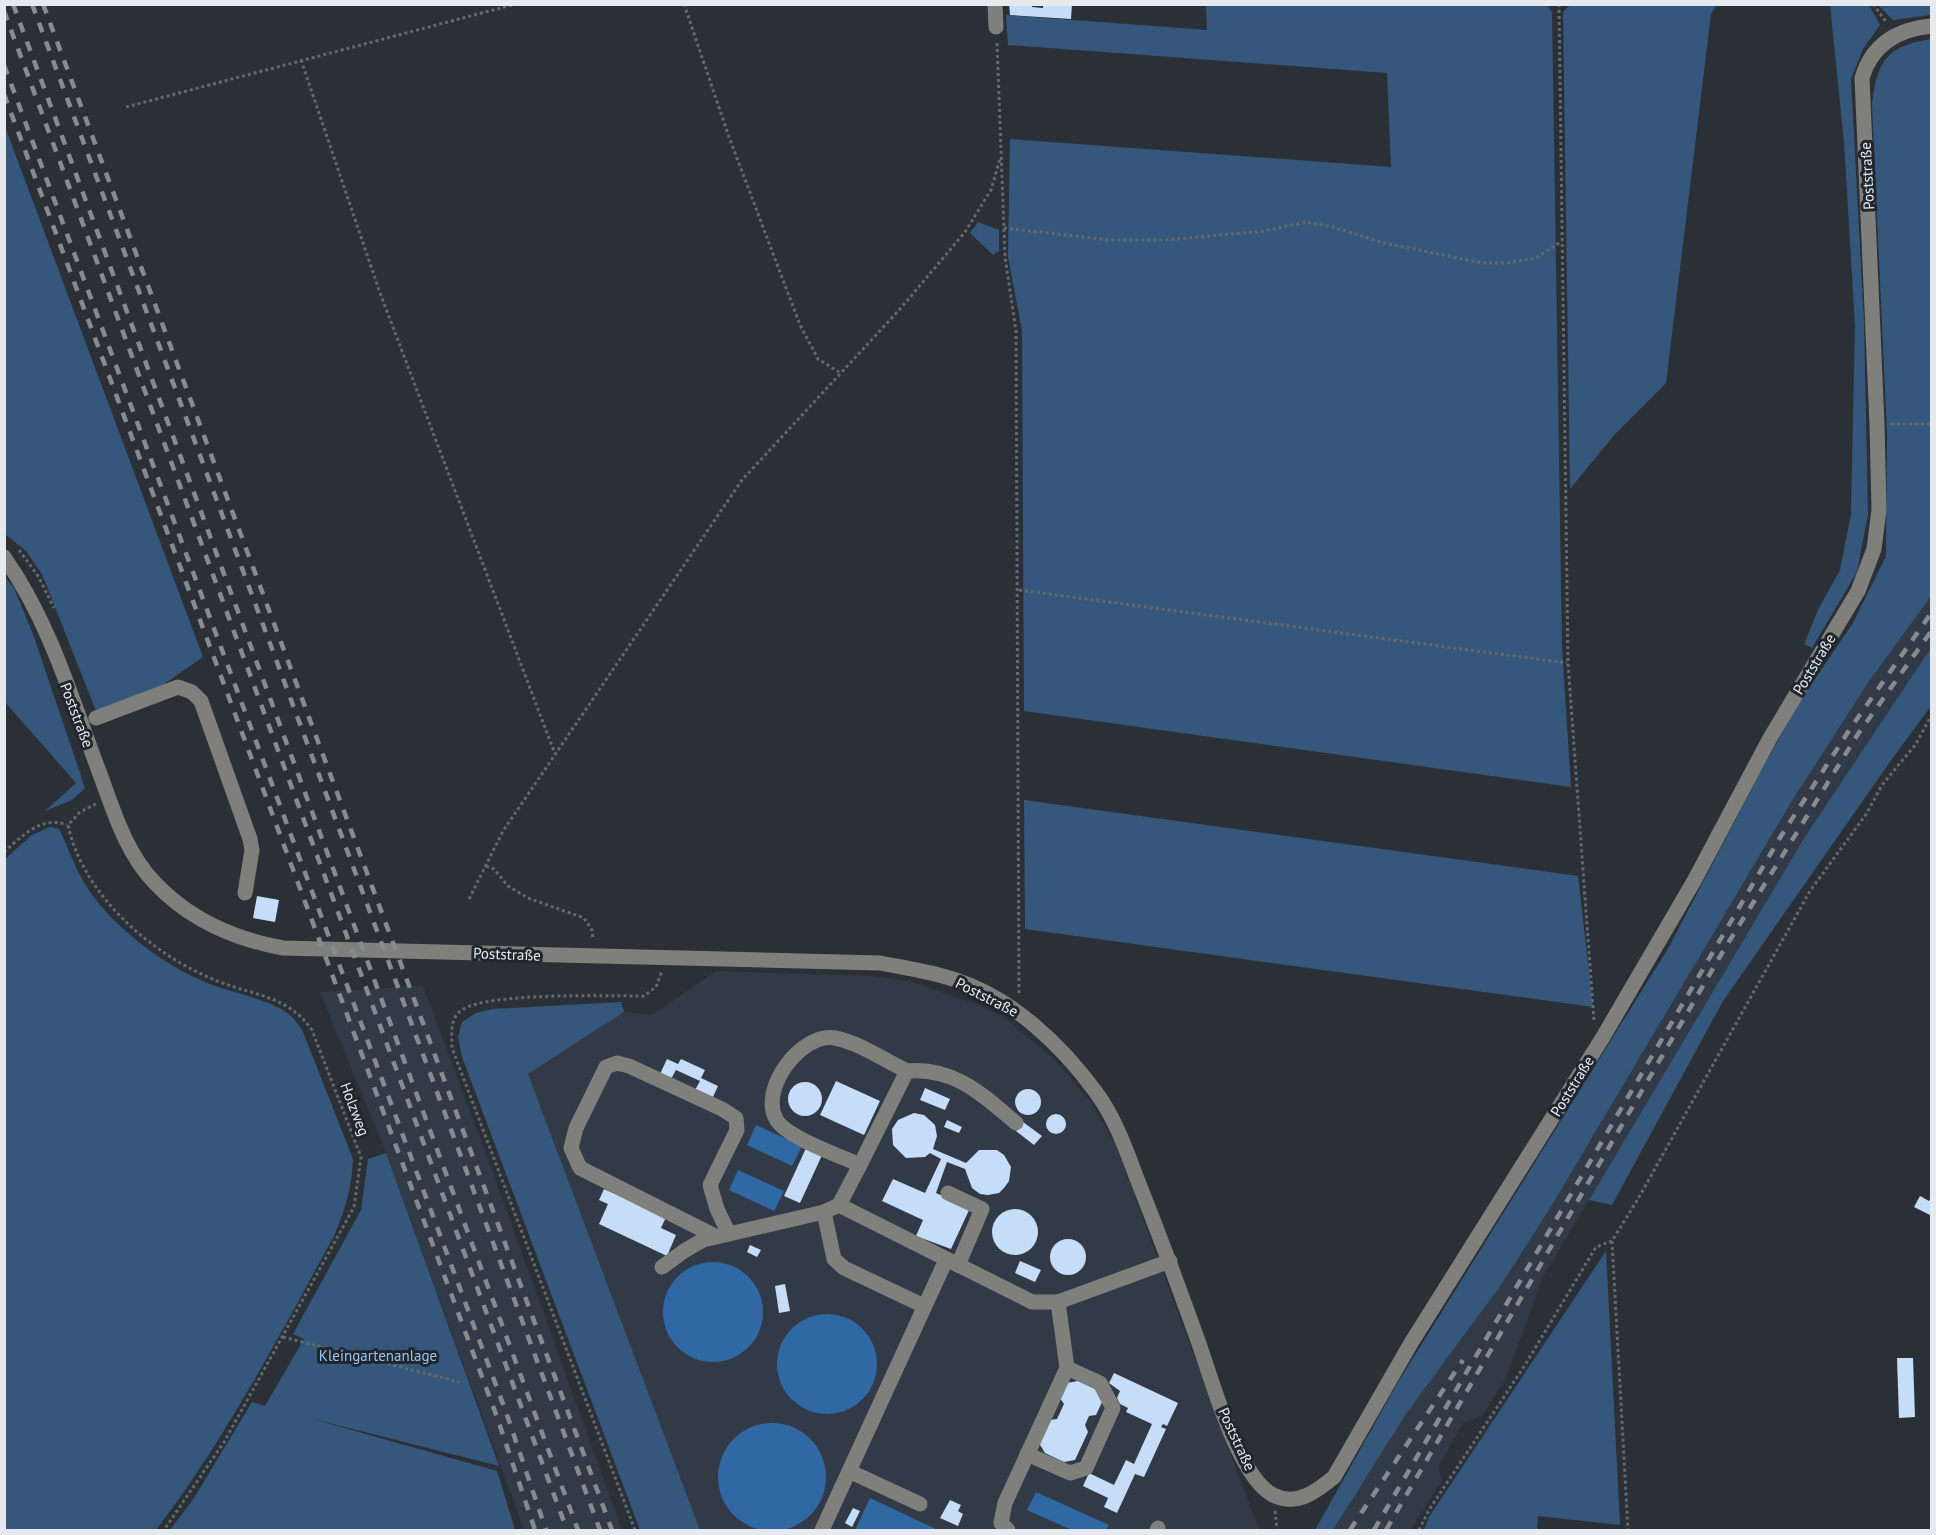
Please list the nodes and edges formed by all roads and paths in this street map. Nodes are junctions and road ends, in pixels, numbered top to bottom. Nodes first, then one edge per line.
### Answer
1 (516, 4) edge
2 (684, 4) edge
3 (995, 4) edge
4 (1559, 4) edge
5 (1873, 4) edge
6 (1932, 26) edge
7 (996, 27) joint
8 (1895, 35) junction
9 (301, 60) junction
10 (126, 107) dead end
11 (1001, 155) junction
12 (1004, 228) junction
13 (1562, 241) junction
14 (839, 372) junction
15 (1877, 424) junction
16 (1932, 424) edge
17 (11, 553) edge
18 (1019, 590) junction
19 (56, 614) dead end
20 (1568, 663) junction
21 (1932, 714) edge
22 (96, 718) dead end
23 (556, 755) junction
24 (108, 797) junction
25 (68, 825) junction
26 (4, 852) edge
27 (486, 866) junction
28 (245, 893) dead end
29 (469, 899) dead end
30 (593, 942) dead end
31 (665, 958) junction
32 (1018, 1012) junction
33 (1602, 1036) junction
34 (907, 1071) junction
35 (1016, 1123) dead end
36 (860, 1165) junction
37 (948, 1193) dead end
38 (839, 1204) junction
39 (824, 1212) junction
40 (723, 1235) junction
41 (1612, 1241) junction
42 (952, 1262) junction
43 (1170, 1262) junction
44 (662, 1267) dead end
45 (1058, 1302) junction
46 (924, 1305) junction
47 (284, 1337) junction
48 (1066, 1368) junction
49 (459, 1382) dead end
50 (1027, 1454) junction
51 (851, 1472) junction
52 (920, 1504) dead end
53 (165, 1530) edge
54 (635, 1530) edge
55 (822, 1530) edge
56 (1008, 1530) edge
57 (1419, 1530) edge
58 (1628, 1530) edge

1 - 9 path
2 - 14 path
3 - 7 street
4 - 13 path
5 - 8 path
6 - 8 street, Poststraße
7 - 11 path
8 - 15 street, Poststraße
9 - 10 path
9 - 23 path
11 - 12 path
11 - 14 path
12 - 13 path
12 - 18 path
13 - 20 path
14 - 23 path
15 - 16 path
15 - 33 street, Poststraße
17 - 19 path
17 - 24 street, Poststraße
18 - 20 path
18 - 32 path
20 - 33 path
21 - 41 path
22 - 28 street
23 - 27 path
24 - 25 path
24 - 31 street, Poststraße
25 - 26 path
25 - 47 path, Holzweg
27 - 29 path
27 - 30 path
31 - 32 street, Poststraße
31 - 54 path
32 - 43 street, Poststraße
33 - 43 street, Poststraße
34 - 35 street
34 - 36 street
34 - 36 street
36 - 38 street
37 - 42 street
38 - 39 street
38 - 42 street
39 - 40 street
39 - 46 street
40 - 40 street
40 - 44 street
41 - 57 path
41 - 58 path
42 - 45 street
42 - 46 street
43 - 45 street
45 - 48 street
46 - 51 street
47 - 49 path
47 - 53 path, Holzweg
48 - 50 street
48 - 50 street
50 - 56 street
51 - 52 street
51 - 55 street

